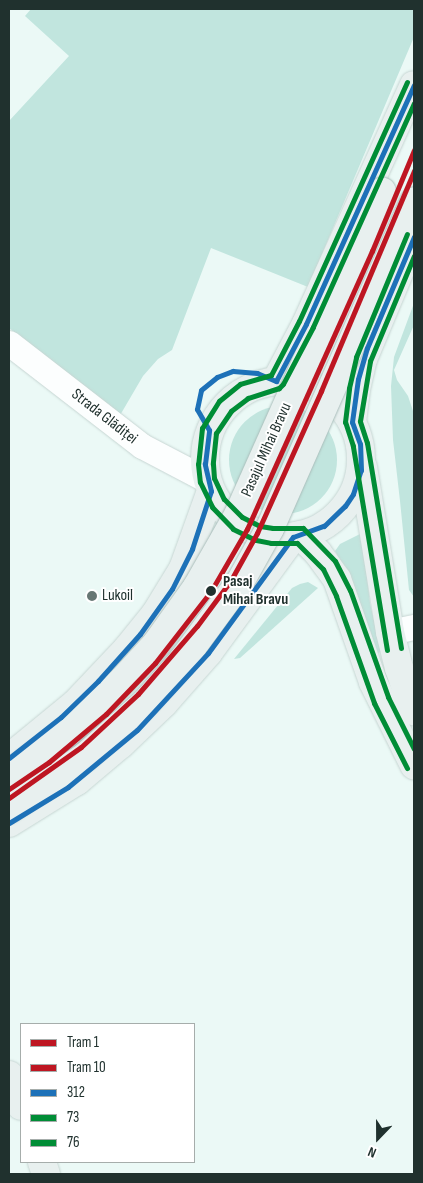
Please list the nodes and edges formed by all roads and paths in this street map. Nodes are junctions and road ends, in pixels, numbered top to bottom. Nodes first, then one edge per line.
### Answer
1 (414, 84) edge
2 (414, 119) edge
3 (414, 201) edge
4 (414, 237) edge
5 (9, 343) edge
6 (276, 381) junction
7 (352, 422) junction
8 (361, 455) junction
9 (210, 486) junction
10 (297, 536) junction
11 (402, 629) edge
12 (414, 711) edge
13 (9, 758) edge
14 (414, 765) edge
15 (9, 775) edge
16 (9, 809) edge
17 (9, 823) edge
18 (9, 1075) edge
19 (20, 1103) edge

1 - 6 main road
2 - 15 main road, Pasajul Mihai Bravu, bridge
3 - 16 main road, bridge
4 - 7 main road
5 - 9 street, Strada Glădiței
6 - 7 main road
6 - 9 main road
7 - 8 main road
8 - 10 main road
8 - 11 main road
9 - 10 main road
9 - 13 main road
10 - 14 main road
10 - 17 main road
11 - 12 main road
18 - 19 main road

